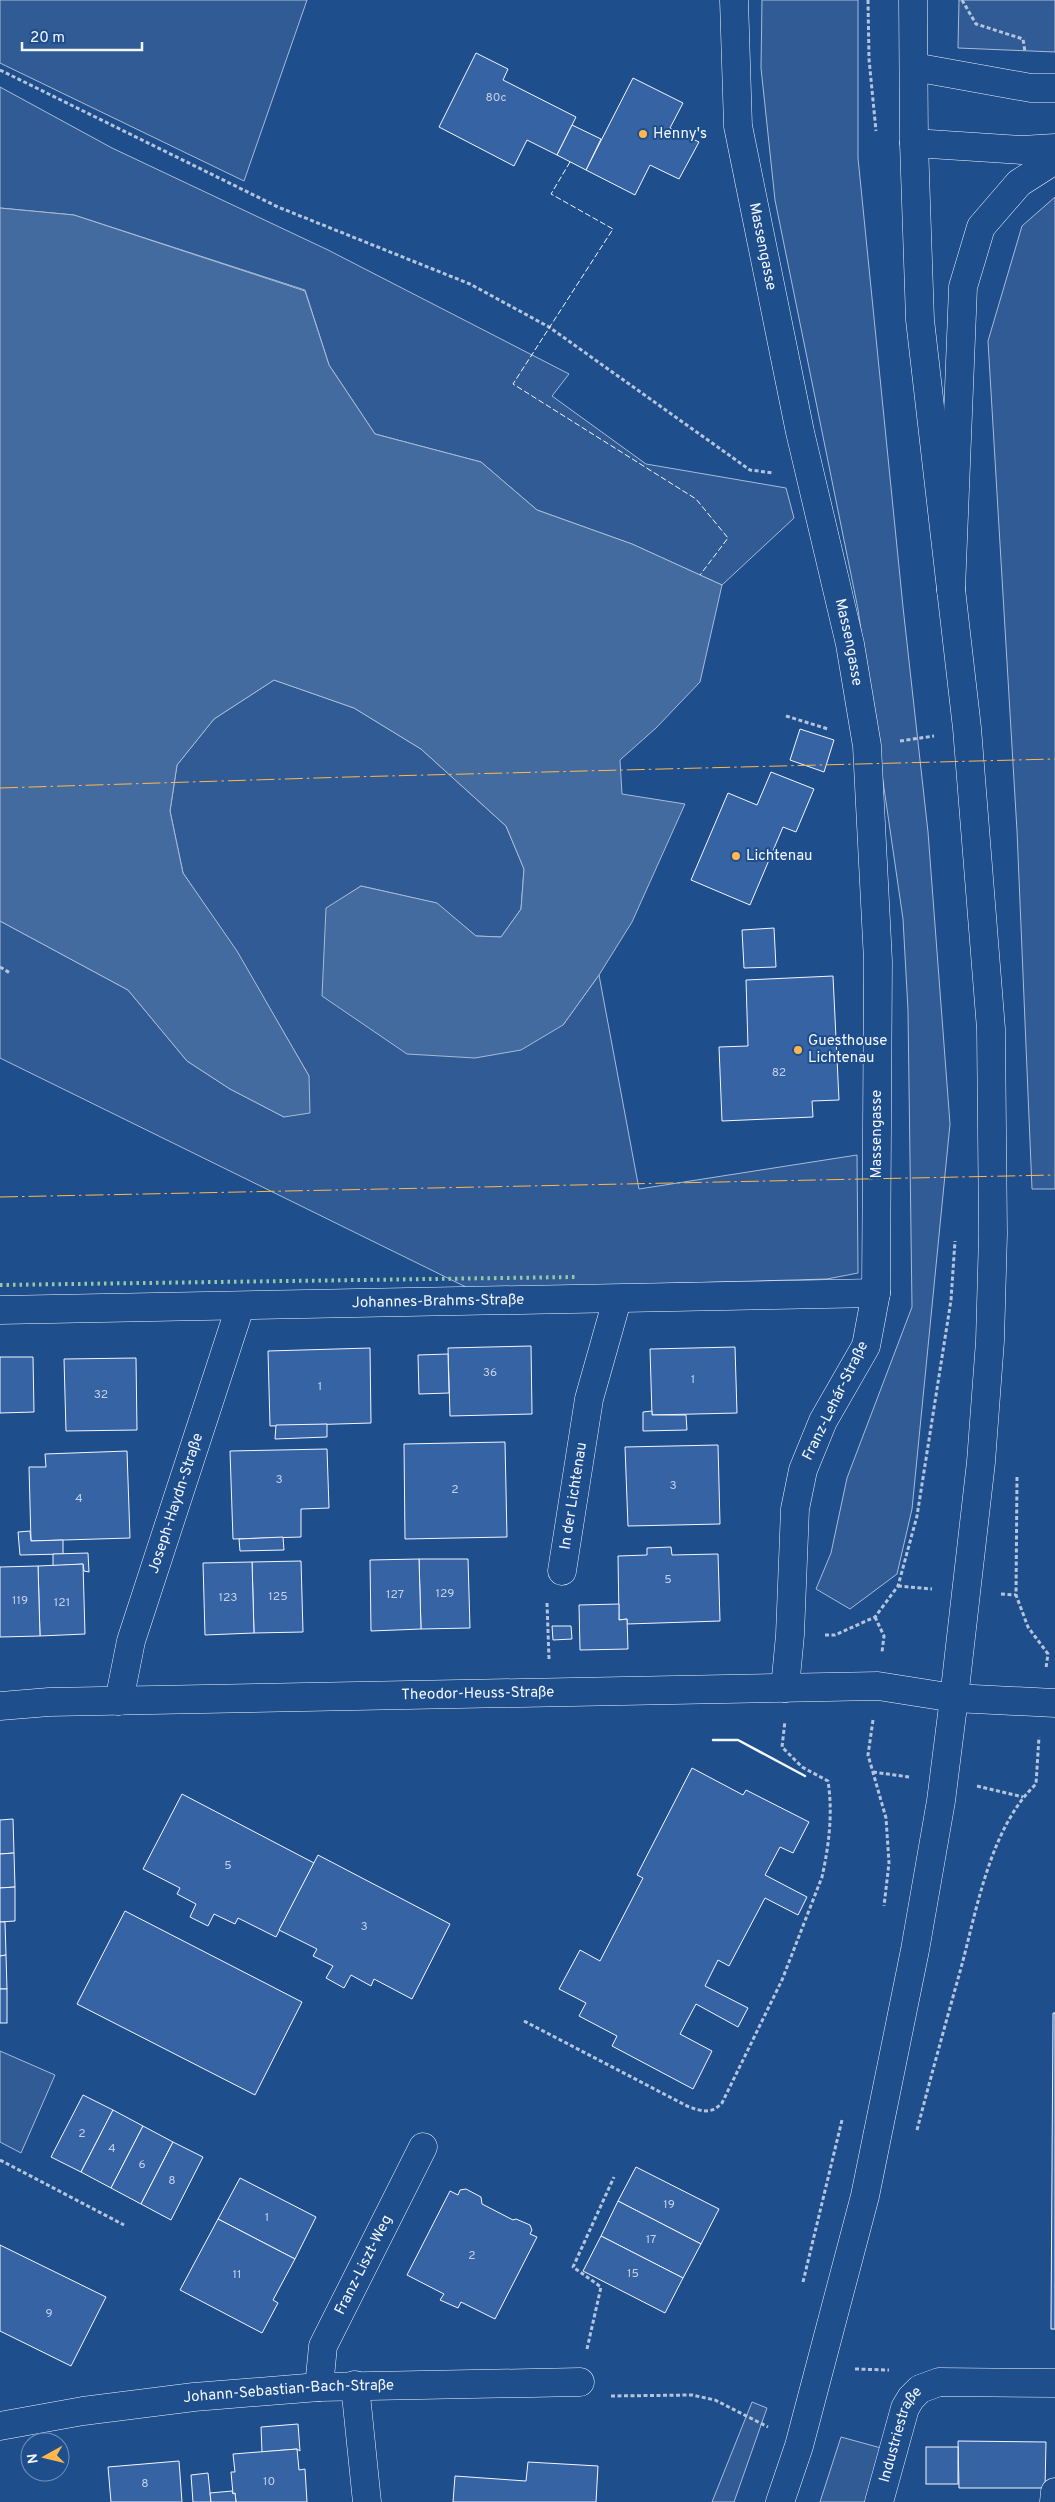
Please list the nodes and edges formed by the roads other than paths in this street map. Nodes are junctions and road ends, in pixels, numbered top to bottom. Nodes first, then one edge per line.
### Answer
1 (734, 0) edge
2 (913, 0) edge
3 (914, 67) junction
4 (1055, 88) edge
5 (914, 143) junction
6 (1055, 148) edge
7 (1055, 160) edge
8 (951, 590) junction
9 (876, 1293) junction
10 (618, 1300) junction
11 (240, 1306) junction
12 (0, 1310) edge
13 (562, 1571) road end
14 (787, 1688) junction
15 (954, 1698) junction
16 (119, 1701) junction
17 (1048, 1702) edge
18 (0, 1706) edge
19 (423, 2146) dead end
20 (580, 2382) road end
21 (1055, 2383) edge
22 (355, 2385) junction
23 (319, 2387) junction
24 (0, 2426) edge
25 (1055, 2492) edge
26 (367, 2502) edge
27 (780, 2502) edge
28 (879, 2502) edge
29 (1054, 2502) edge

1 - 9 main road, Massengasse
2 - 3 main road
3 - 4 main road
3 - 5 main road
5 - 6 main road
5 - 8 main road
7 - 8 main road
8 - 15 main road
9 - 10 main road, Johannes-Brahms-Straße
9 - 14 main road, Franz-Lehár-Straße
10 - 11 main road, Johannes-Brahms-Straße
10 - 13 main road, In der Lichtenau
11 - 12 main road, Johannes-Brahms-Straße
11 - 16 main road, Joseph-Haydn-Straße
14 - 15 main road, Theodor-Heuss-Straße
14 - 16 main road, Theodor-Heuss-Straße
15 - 17 main road, Theodor-Heuss-Straße
15 - 27 main road
16 - 18 main road, Theodor-Heuss-Straße
19 - 23 main road, Franz-Liszt-Weg
20 - 22 main road, Johann-Sebastian-Bach-Straße
21 - 28 main road, Industriestraße
22 - 23 main road, Johann-Sebastian-Bach-Straße
22 - 26 main road
23 - 24 main road, Johann-Sebastian-Bach-Straße
25 - 29 main road

